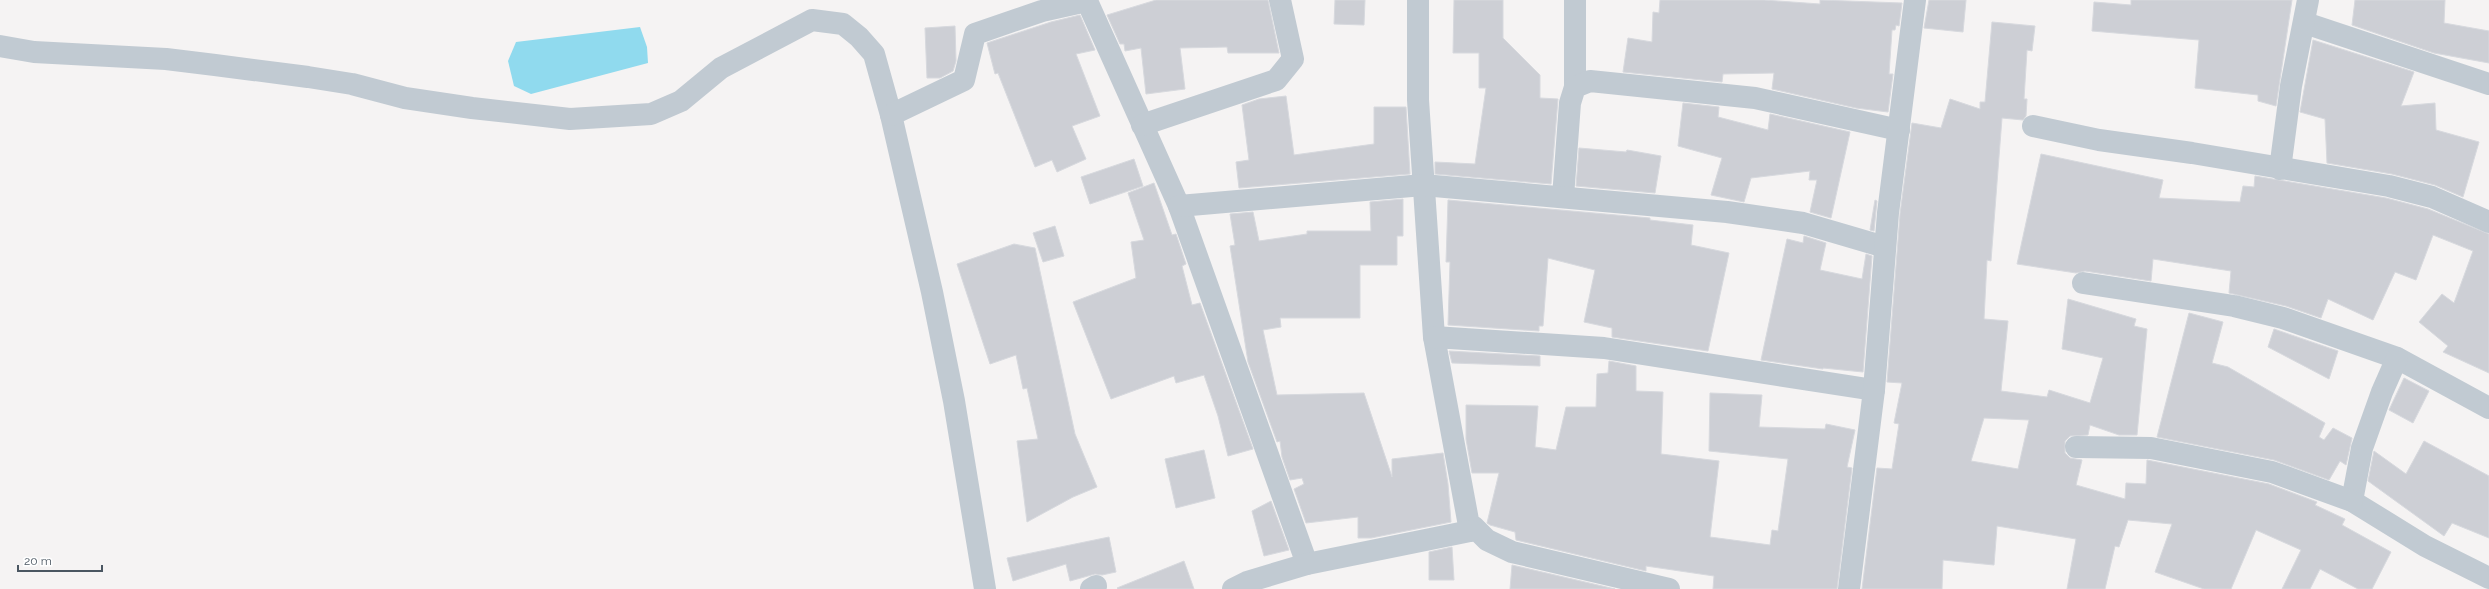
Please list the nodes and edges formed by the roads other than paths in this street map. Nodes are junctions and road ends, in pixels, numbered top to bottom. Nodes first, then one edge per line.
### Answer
1 (1086, 0) edge
2 (1280, 0) edge
3 (1418, 0) edge
4 (1575, 0) edge
5 (1914, 0) edge
6 (2308, 0) edge
7 (2305, 23) junction
8 (0, 46) edge
9 (2489, 84) edge
10 (1574, 87) junction
11 (891, 115) junction
12 (1142, 125) junction
13 (2032, 126) dead end
14 (1899, 130) junction
15 (2280, 169) junction
16 (1423, 185) junction
17 (1563, 197) junction
18 (1179, 206) junction
19 (2489, 222) edge
20 (1885, 247) junction
21 (2083, 283) dead end
22 (1434, 337) junction
23 (2397, 358) junction
24 (1874, 390) junction
25 (2489, 408) edge
26 (2076, 447) dead end
27 (2352, 501) junction
28 (1470, 531) junction
29 (1307, 564) junction
30 (2489, 578) edge
31 (985, 589) edge
32 (1233, 589) edge
33 (1669, 589) edge
34 (1849, 589) edge

1 - 11 street
1 - 12 street
2 - 12 street
3 - 16 street
4 - 10 street
5 - 14 street
6 - 7 street
7 - 9 street
7 - 15 street
8 - 11 street
10 - 14 street
10 - 17 street
11 - 31 street
12 - 18 street
13 - 15 street
14 - 20 street
15 - 19 street
16 - 17 street
16 - 18 street
16 - 22 street
17 - 20 street
18 - 29 street
20 - 24 street
21 - 23 street
22 - 24 street
22 - 28 street
23 - 25 street
23 - 27 street
24 - 34 street
26 - 27 street
27 - 30 street
28 - 29 street
28 - 33 street
29 - 32 street

